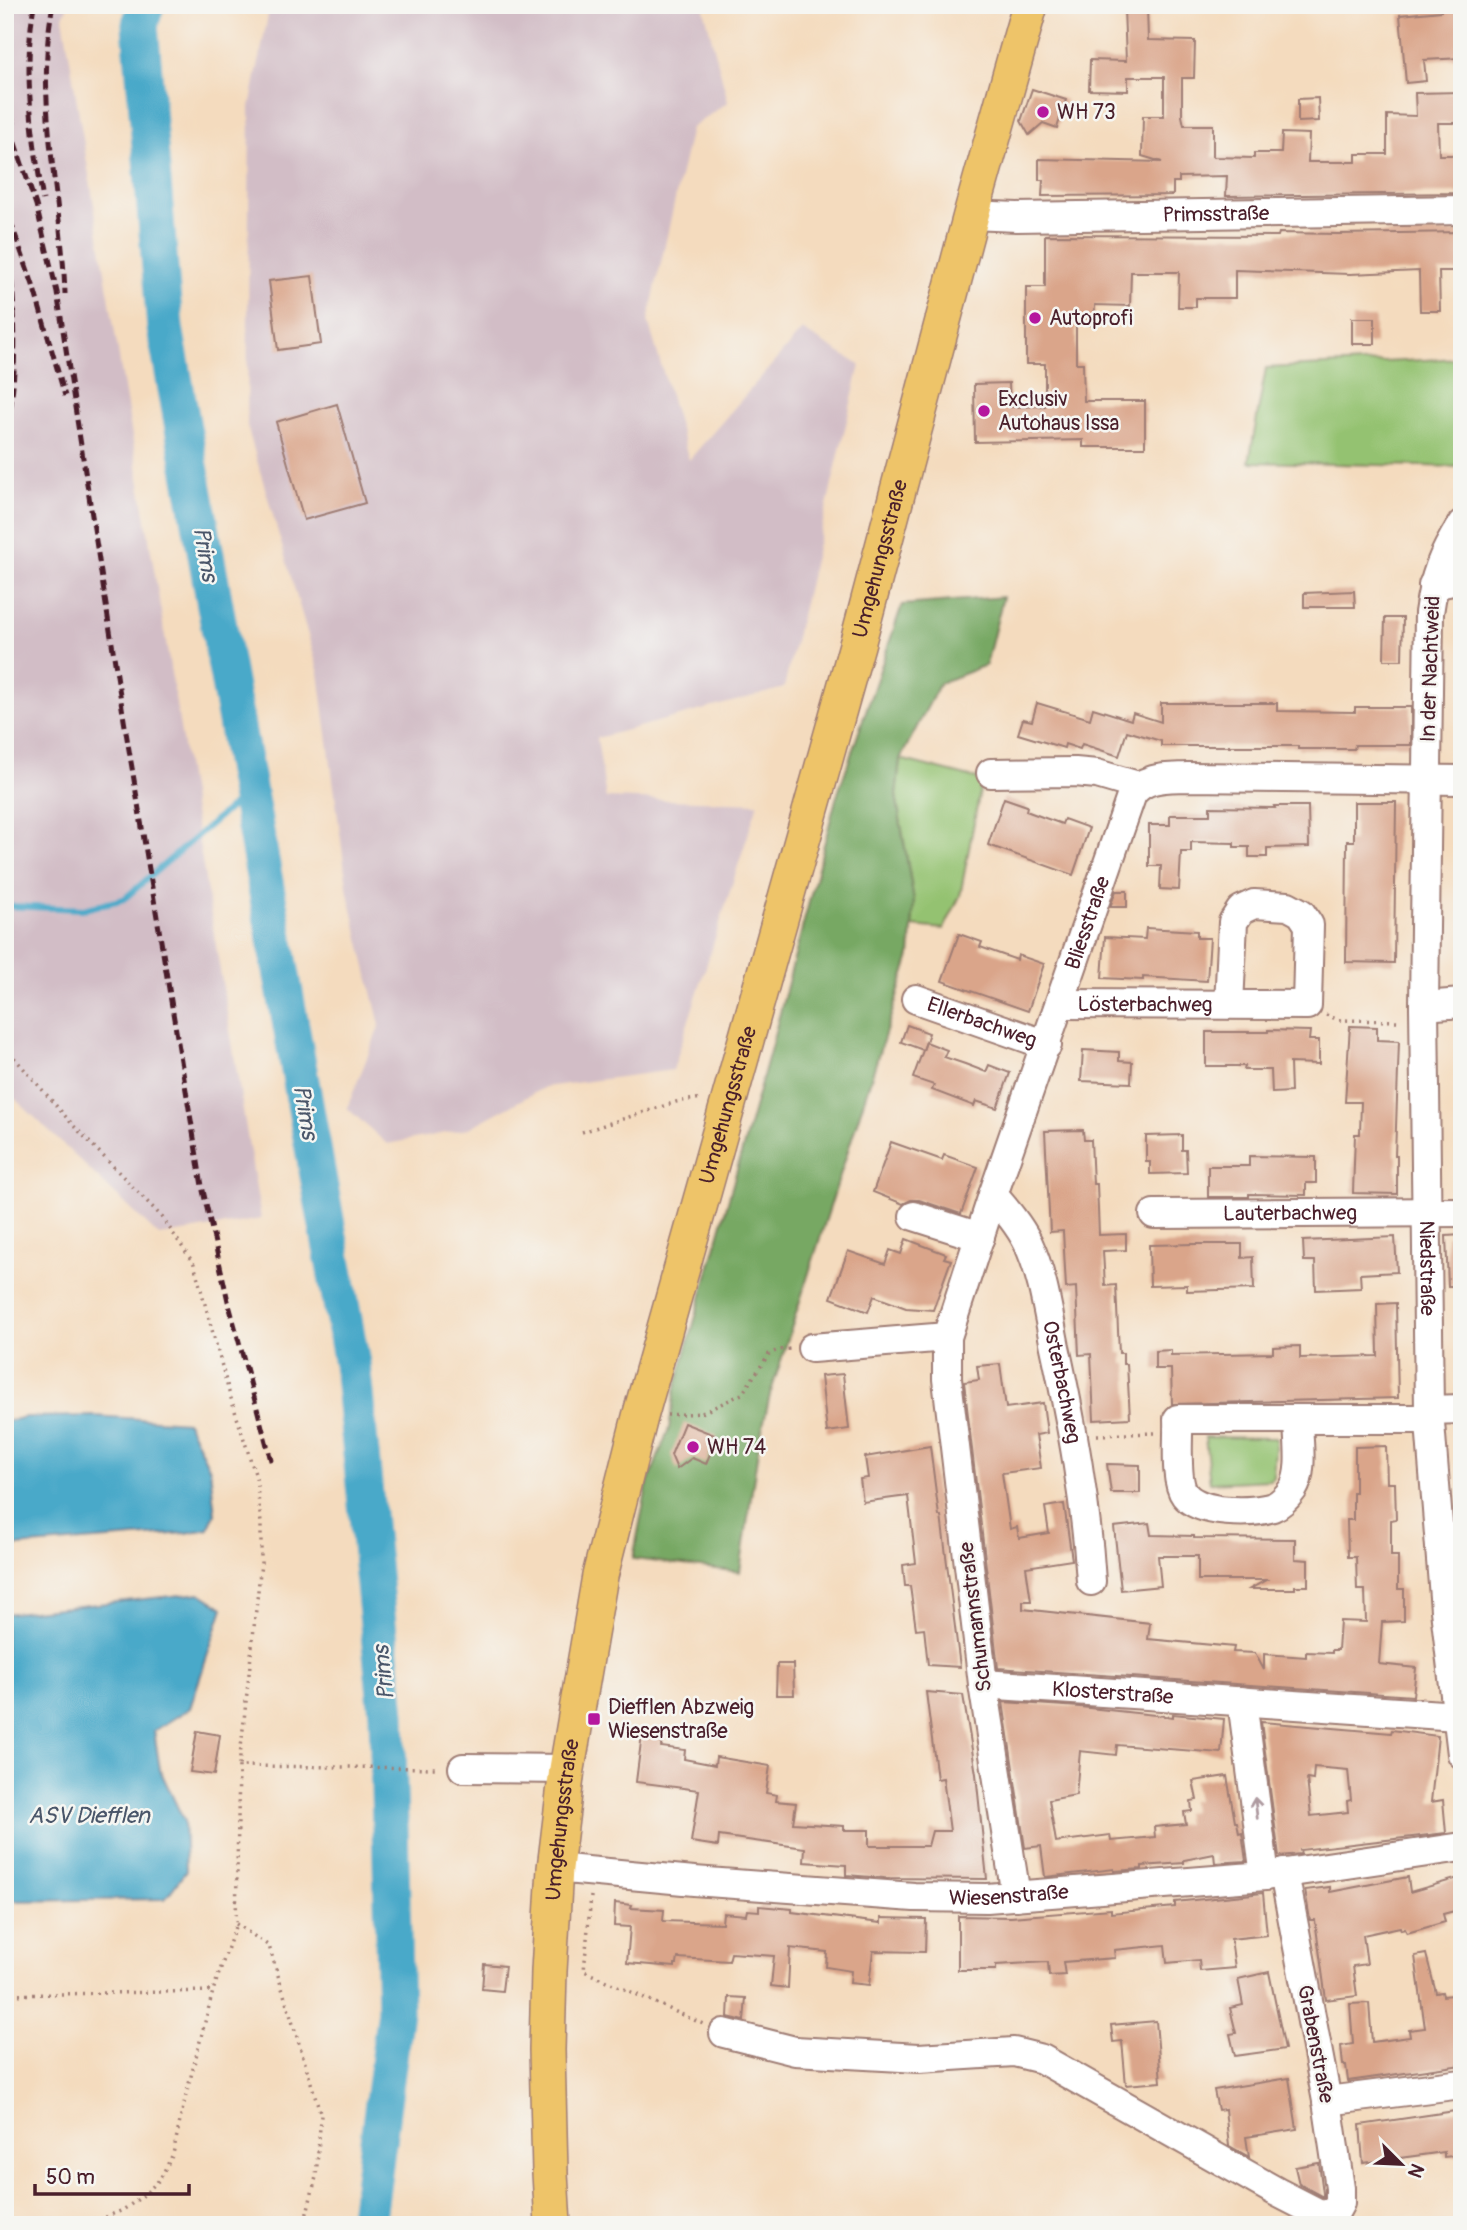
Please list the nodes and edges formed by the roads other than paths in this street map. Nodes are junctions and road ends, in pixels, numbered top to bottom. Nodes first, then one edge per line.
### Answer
1 (1030, 5) edge
2 (1462, 210) edge
3 (971, 215) junction
4 (1462, 524) edge
5 (1462, 579) edge
6 (1433, 585) junction
7 (991, 773) dead end
8 (1427, 780) junction
9 (1462, 780) edge
10 (1138, 786) junction
11 (916, 999) dead end
12 (1462, 1003) edge
13 (1061, 1004) junction
14 (1229, 1005) junction
15 (1424, 1013) junction
16 (1047, 1045) junction
17 (993, 1195) junction
18 (1462, 1212) edge
19 (1427, 1213) junction
20 (1154, 1214) dead end
21 (914, 1216) dead end
22 (980, 1237) junction
23 (947, 1337) junction
24 (812, 1348) road end
25 (1462, 1409) edge
26 (1430, 1415) junction
27 (1298, 1419) junction
28 (1091, 1581) dead end
29 (1453, 1609) edge
30 (983, 1684) junction
31 (1242, 1701) junction
32 (1457, 1716) junction
33 (1462, 1754) edge
34 (463, 1768) road end
35 (567, 1769) junction
36 (1462, 1847) edge
37 (555, 1868) junction
38 (1274, 1875) junction
39 (1016, 1896) junction
40 (724, 2033) road end
41 (1462, 2084) edge
42 (1327, 2101) junction
43 (553, 2225) edge

1 - 3 main road, Umgehungsstraße
2 - 3 street, Primsstraße
3 - 35 main road, Umgehungsstraße
4 - 6 street, In der Nachtweid
5 - 6 street
6 - 8 street, In der Nachtweid
7 - 10 street
8 - 9 street
8 - 10 street
8 - 15 street, Niedstraße
10 - 13 street, Bliesstraße
11 - 16 street, Ellerbachweg
12 - 15 street
13 - 14 street, Lösterbachweg
13 - 16 street, Bliesstraße
14 - 14 street, Lösterbachweg
15 - 19 street, Niedstraße
16 - 17 street, Bliesstraße
17 - 22 street, Bliesstraße
17 - 28 street, Osterbachweg
18 - 19 street, Lauterbachweg
19 - 20 street, Lauterbachweg
19 - 26 street, Niedstraße
21 - 22 street
22 - 23 street, Bliesstraße
23 - 24 street
23 - 30 street, Schumannstraße
25 - 26 street
26 - 27 street
26 - 29 street, Niedstraße
27 - 27 street
29 - 32 street, Niedstraße
30 - 31 street, Klosterstraße
30 - 39 street, Schumannstraße
31 - 32 street, Klosterstraße
38 -> 31 street
32 - 33 street, Niedstraße
34 - 35 street
35 - 37 main road, Umgehungsstraße
36 - 38 street, Wiesenstraße
37 - 39 street, Wiesenstraße
37 - 43 main road, Umgehungsstraße
38 - 39 street, Wiesenstraße
38 - 42 street, Grabenstraße
40 - 42 street, Grabenstraße
41 - 42 street

